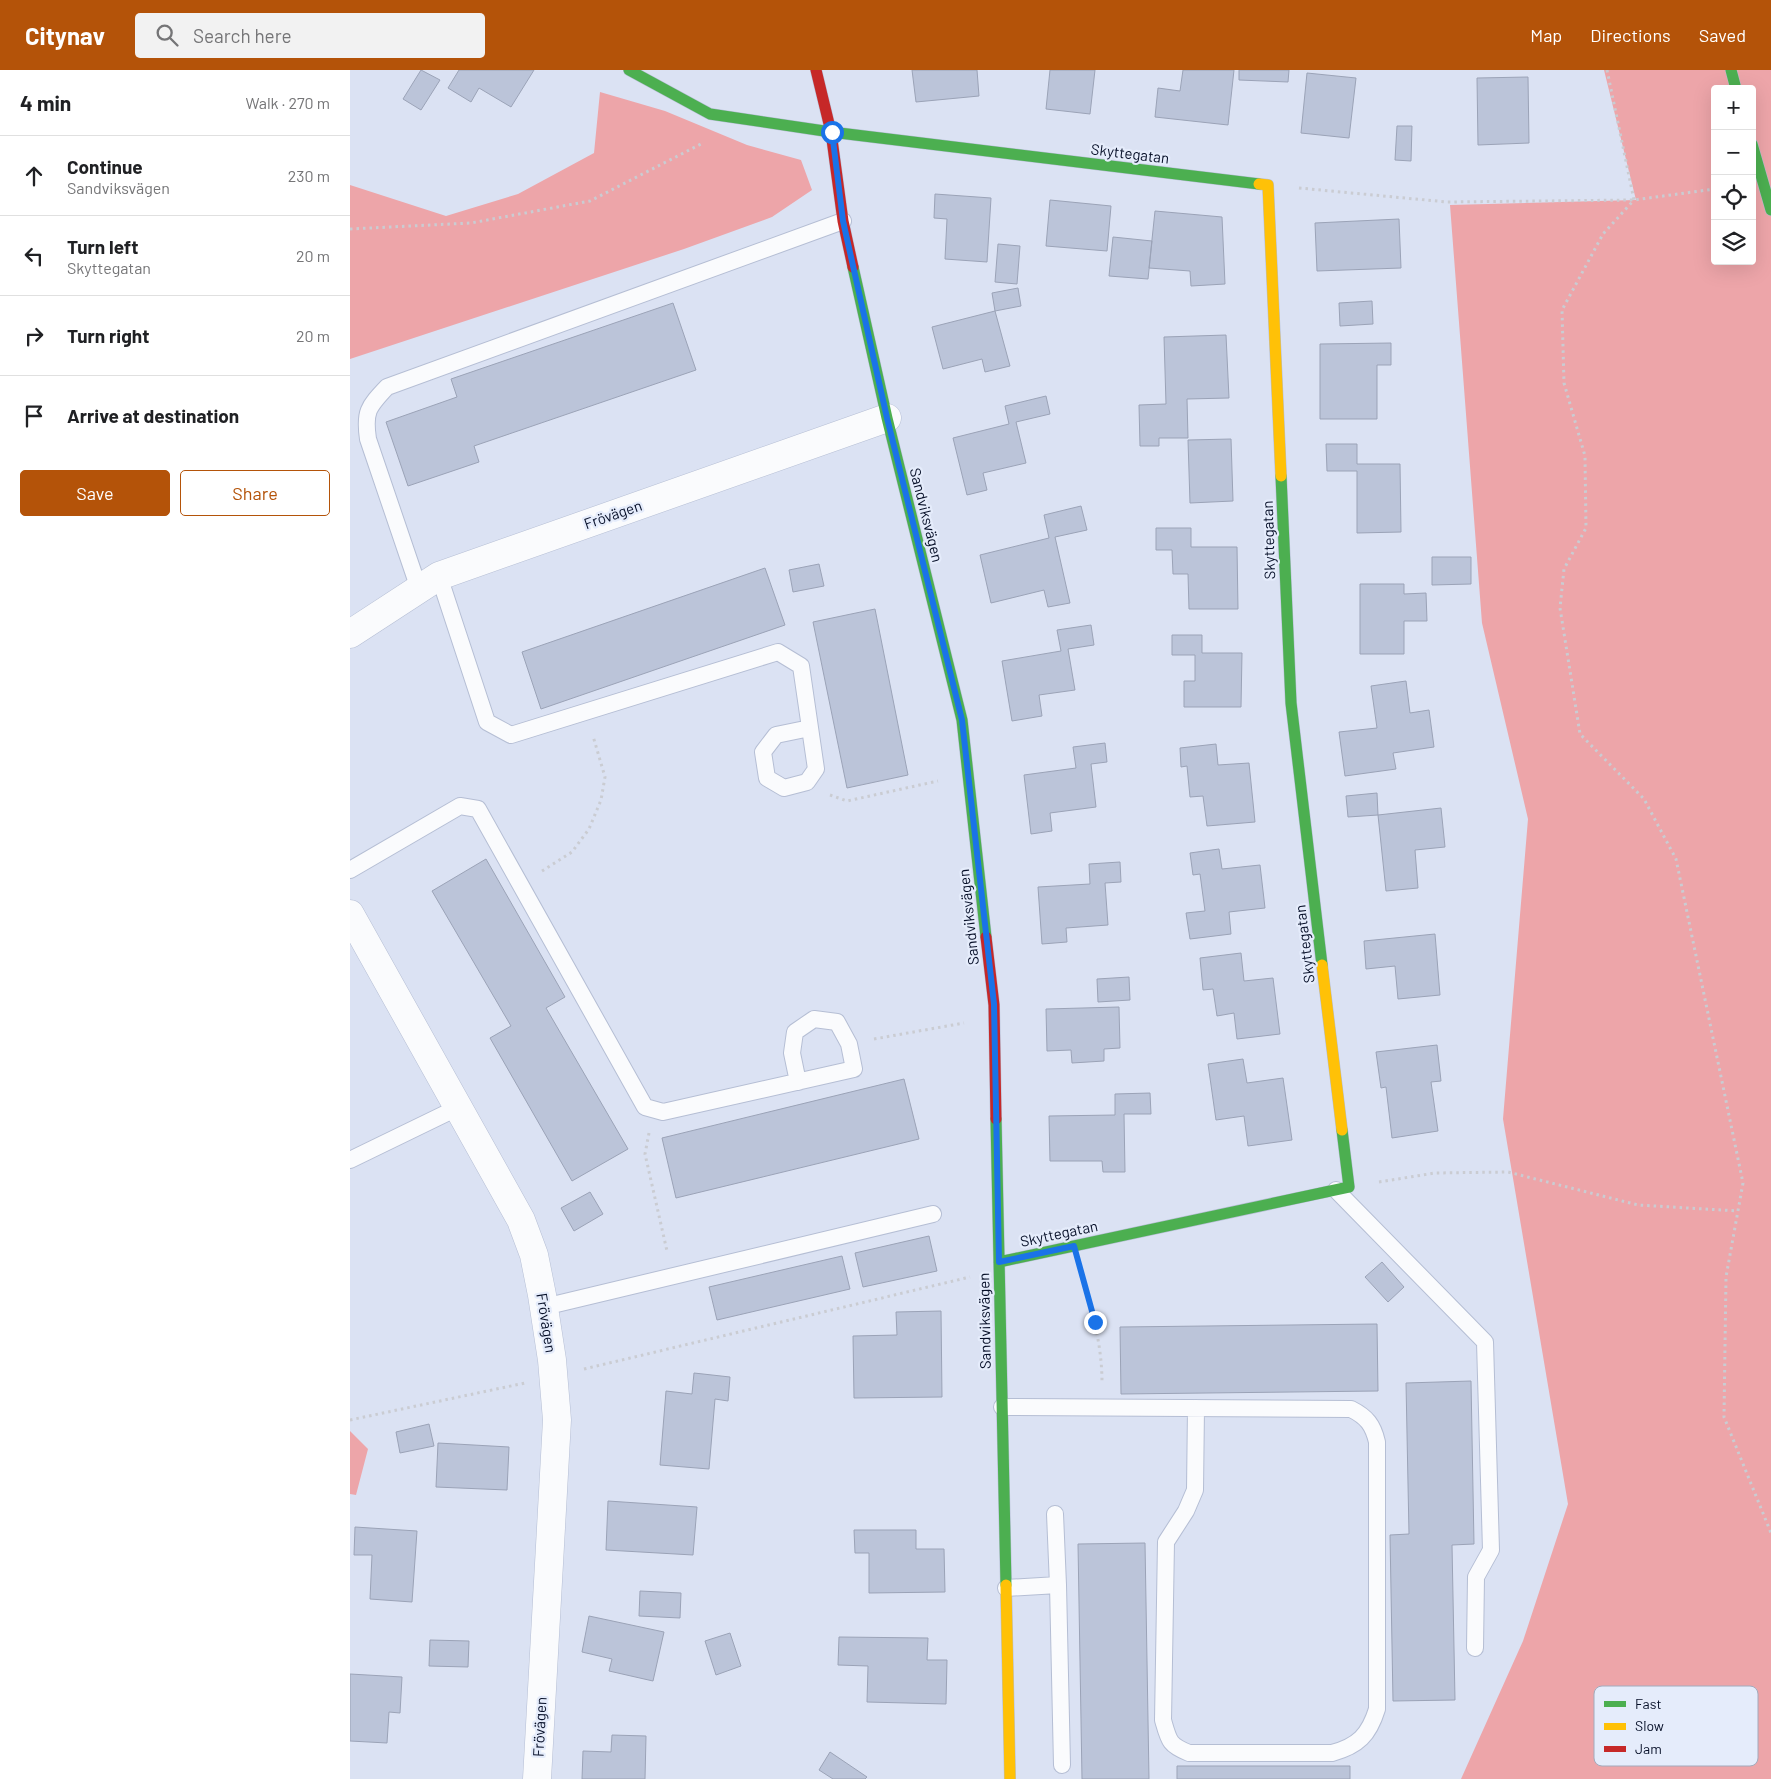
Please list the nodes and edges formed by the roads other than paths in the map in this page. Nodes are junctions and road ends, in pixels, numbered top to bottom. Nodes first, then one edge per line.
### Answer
1 (630, 70) edge
2 (816, 70) edge
3 (1731, 70) edge
4 (1735, 85) edge
5 (832, 132) junction
6 (1756, 158) edge
7 (1771, 210) edge
8 (843, 221) junction
9 (887, 418) junction
10 (429, 583) junction
11 (350, 634) edge
12 (810, 728) junction
13 (350, 870) edge
14 (350, 914) edge
15 (798, 1082) junction
16 (457, 1108) junction
17 (350, 1160) edge
18 (1342, 1188) junction
19 (932, 1214) dead end
20 (999, 1266) junction
21 (544, 1307) junction
22 (1002, 1407) junction
23 (1196, 1408) junction
24 (1055, 1514) dead end
25 (1058, 1585) junction
26 (1006, 1588) junction
27 (1476, 1648) dead end
28 (1062, 1765) dead end
29 (537, 1779) edge
30 (1010, 1779) edge

1 - 5 street, Skyttegatan
2 - 5 street, Sandviksvägen
3 - 4 street
5 - 8 street, Sandviksvägen
5 - 18 street, Skyttegatan
6 - 7 street
8 - 9 street, Sandviksvägen
8 - 10 lane
9 - 10 street, Frövägen
9 - 20 street, Sandviksvägen
10 - 11 street, Frövägen
10 - 12 lane
12 - 12 lane
13 - 15 lane
14 - 16 street, Frövägen
15 - 15 lane
16 - 17 lane
16 - 21 street, Frövägen
18 - 20 street, Skyttegatan
18 - 27 lane
19 - 21 lane
20 - 22 street, Sandviksvägen
21 - 29 street, Frövägen
22 - 23 lane
22 - 26 street, Sandviksvägen
23 - 23 lane
24 - 25 lane
25 - 26 lane
25 - 28 lane
26 - 30 street, Sandviksvägen

